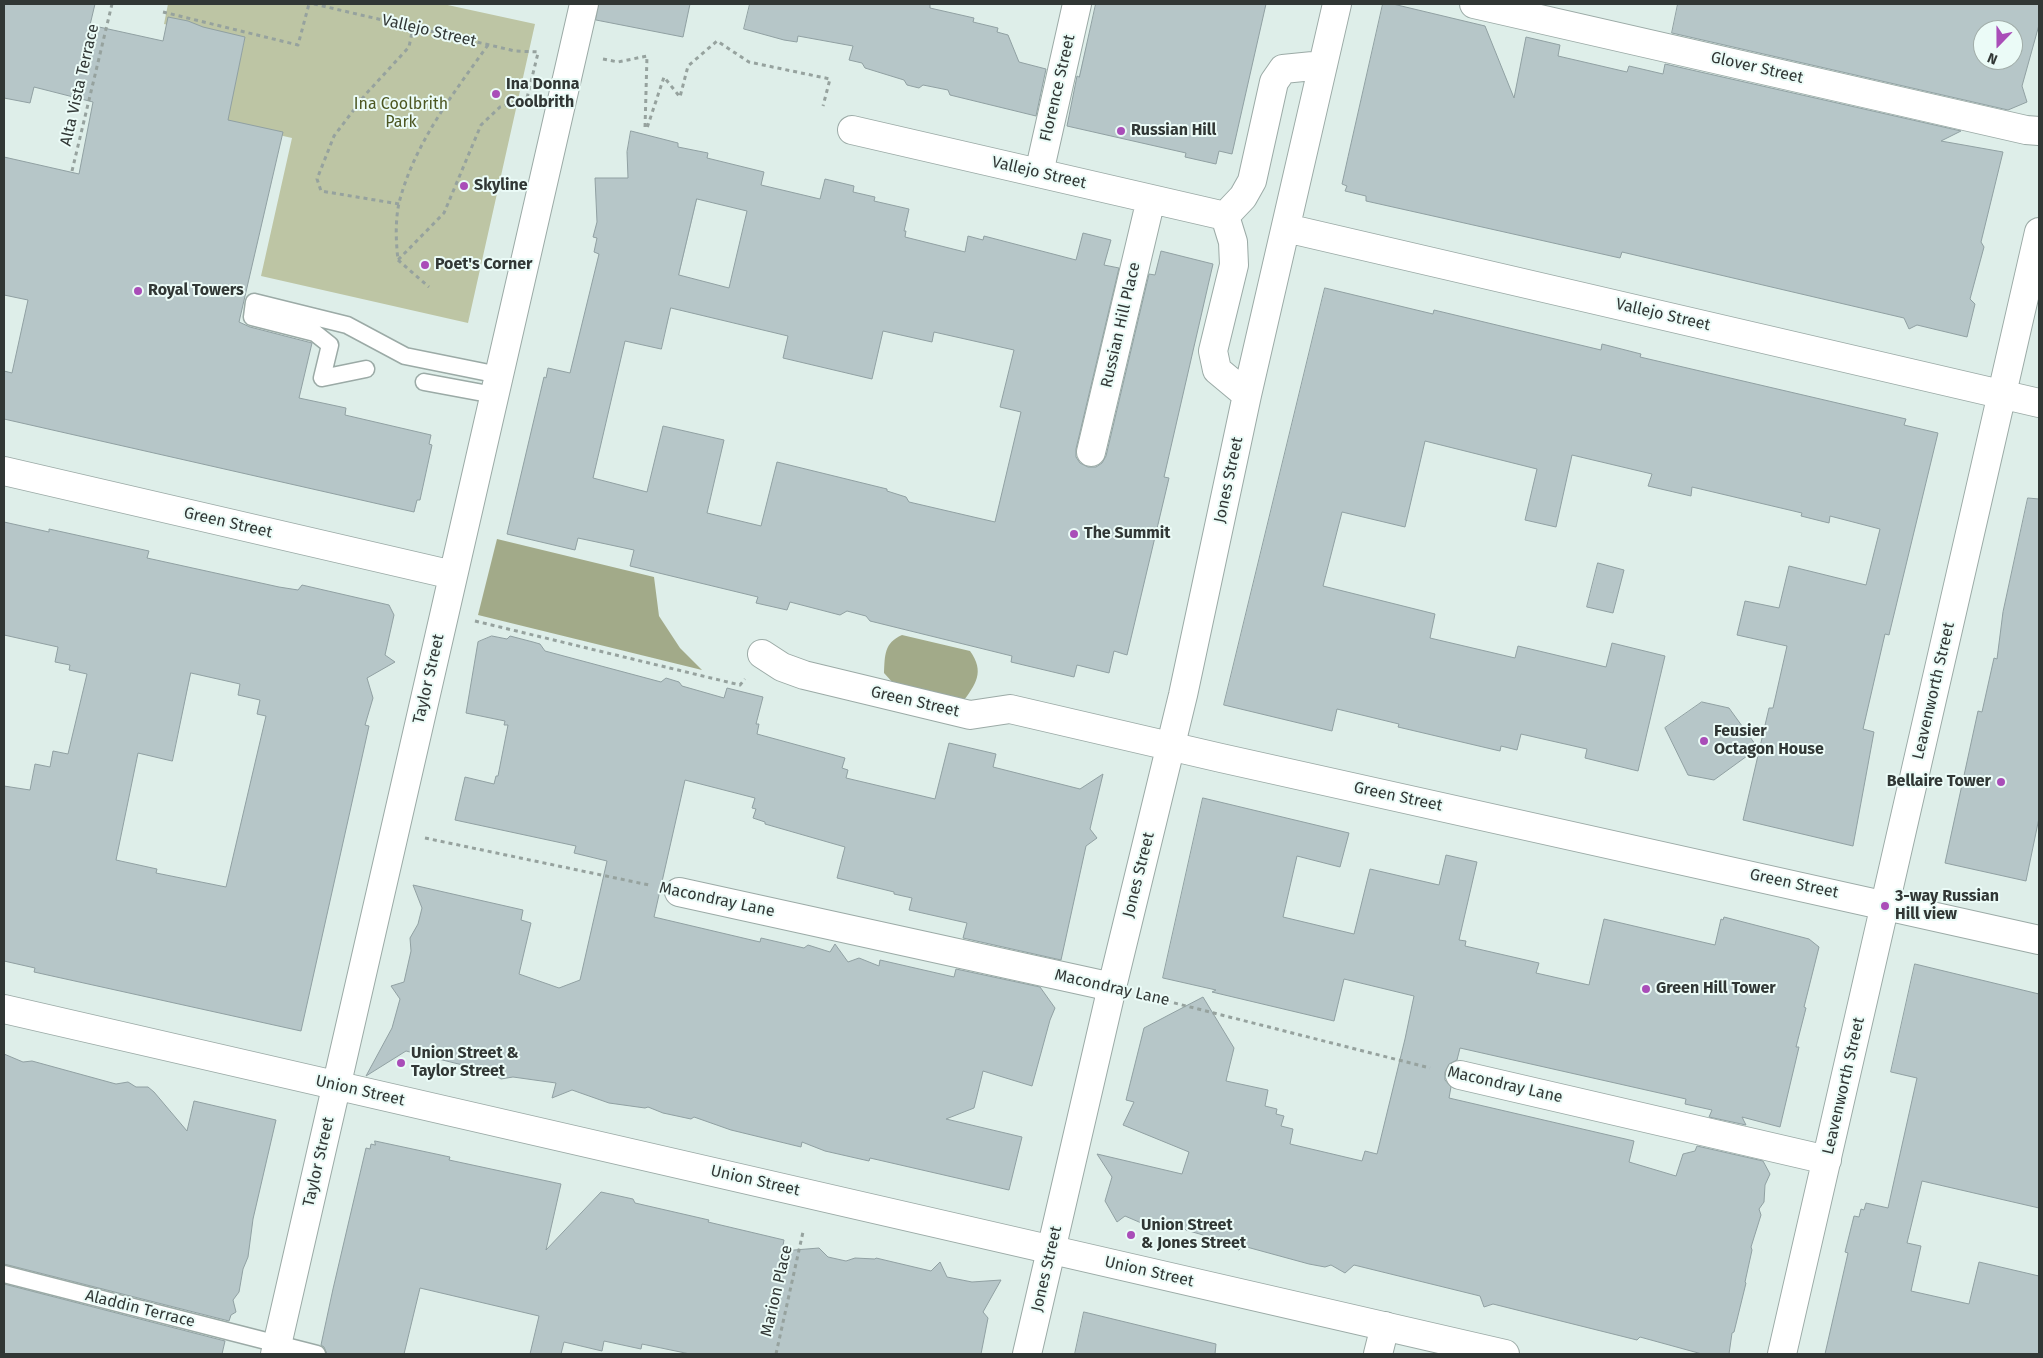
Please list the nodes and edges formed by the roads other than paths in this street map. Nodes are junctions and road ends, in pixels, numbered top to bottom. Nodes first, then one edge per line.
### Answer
1 (584, 4) edge
2 (1077, 4) edge
3 (1337, 4) edge
4 (1474, 4) edge
5 (1323, 65) junction
6 (852, 130) dead end
7 (2039, 131) edge
8 (1039, 173) junction
9 (1151, 199) junction
10 (1225, 216) junction
11 (1286, 228) junction
12 (2039, 232) edge
13 (366, 369) dead end
14 (424, 382) dead end
15 (496, 385) junction
16 (2002, 394) junction
17 (1247, 395) junction
18 (2039, 402) edge
19 (1091, 452) dead end
20 (4, 471) edge
21 (453, 576) junction
22 (762, 654) dead end
23 (1171, 746) junction
24 (679, 892) road end
25 (1885, 905) junction
26 (2039, 940) edge
27 (1112, 987) junction
28 (4, 1009) edge
29 (1460, 1075) road end
30 (336, 1085) junction
31 (1827, 1160) junction
32 (1051, 1250) junction
33 (4, 1274) edge
34 (1385, 1326) junction
35 (276, 1349) edge
36 (317, 1354) edge
37 (1027, 1354) edge
38 (1378, 1354) edge
39 (1505, 1354) edge
40 (1782, 1354) edge

1 - 15 street, Taylor Street
2 - 8 street, Florence Street
3 - 5 street, Jones Street
4 - 7 street, Glover Street
5 - 10 street
5 - 11 street, Jones Street
6 - 8 street, Vallejo Street
8 - 9 street, Vallejo Street
9 - 10 street, Vallejo Street
9 - 19 street, Russian Hill Place
10 - 17 street
11 - 16 street, Vallejo Street
11 - 17 street, Jones Street
12 - 16 street, Leavenworth Street
13 - 15 lane
14 - 15 lane
15 - 21 street, Taylor Street
16 - 18 street, Vallejo Street
16 - 25 street, Leavenworth Street
17 - 23 street, Jones Street
20 - 21 street, Green Street
21 - 30 street, Taylor Street
22 - 23 street, Green Street
23 - 25 street, Green Street
23 - 27 street, Jones Street
24 - 27 street, Macondray Lane
25 - 26 street, Green Street
25 - 31 street, Leavenworth Street
27 - 32 street, Jones Street
28 - 30 street, Union Street
29 - 31 street, Macondray Lane
30 - 32 street, Union Street
30 - 35 street, Taylor Street
31 - 40 street, Leavenworth Street
32 - 34 street, Union Street
32 - 37 street, Jones Street
33 - 35 lane, Aladdin Terrace
34 - 38 street
34 - 39 street, Union Street
35 - 36 lane, Aladdin Terrace

